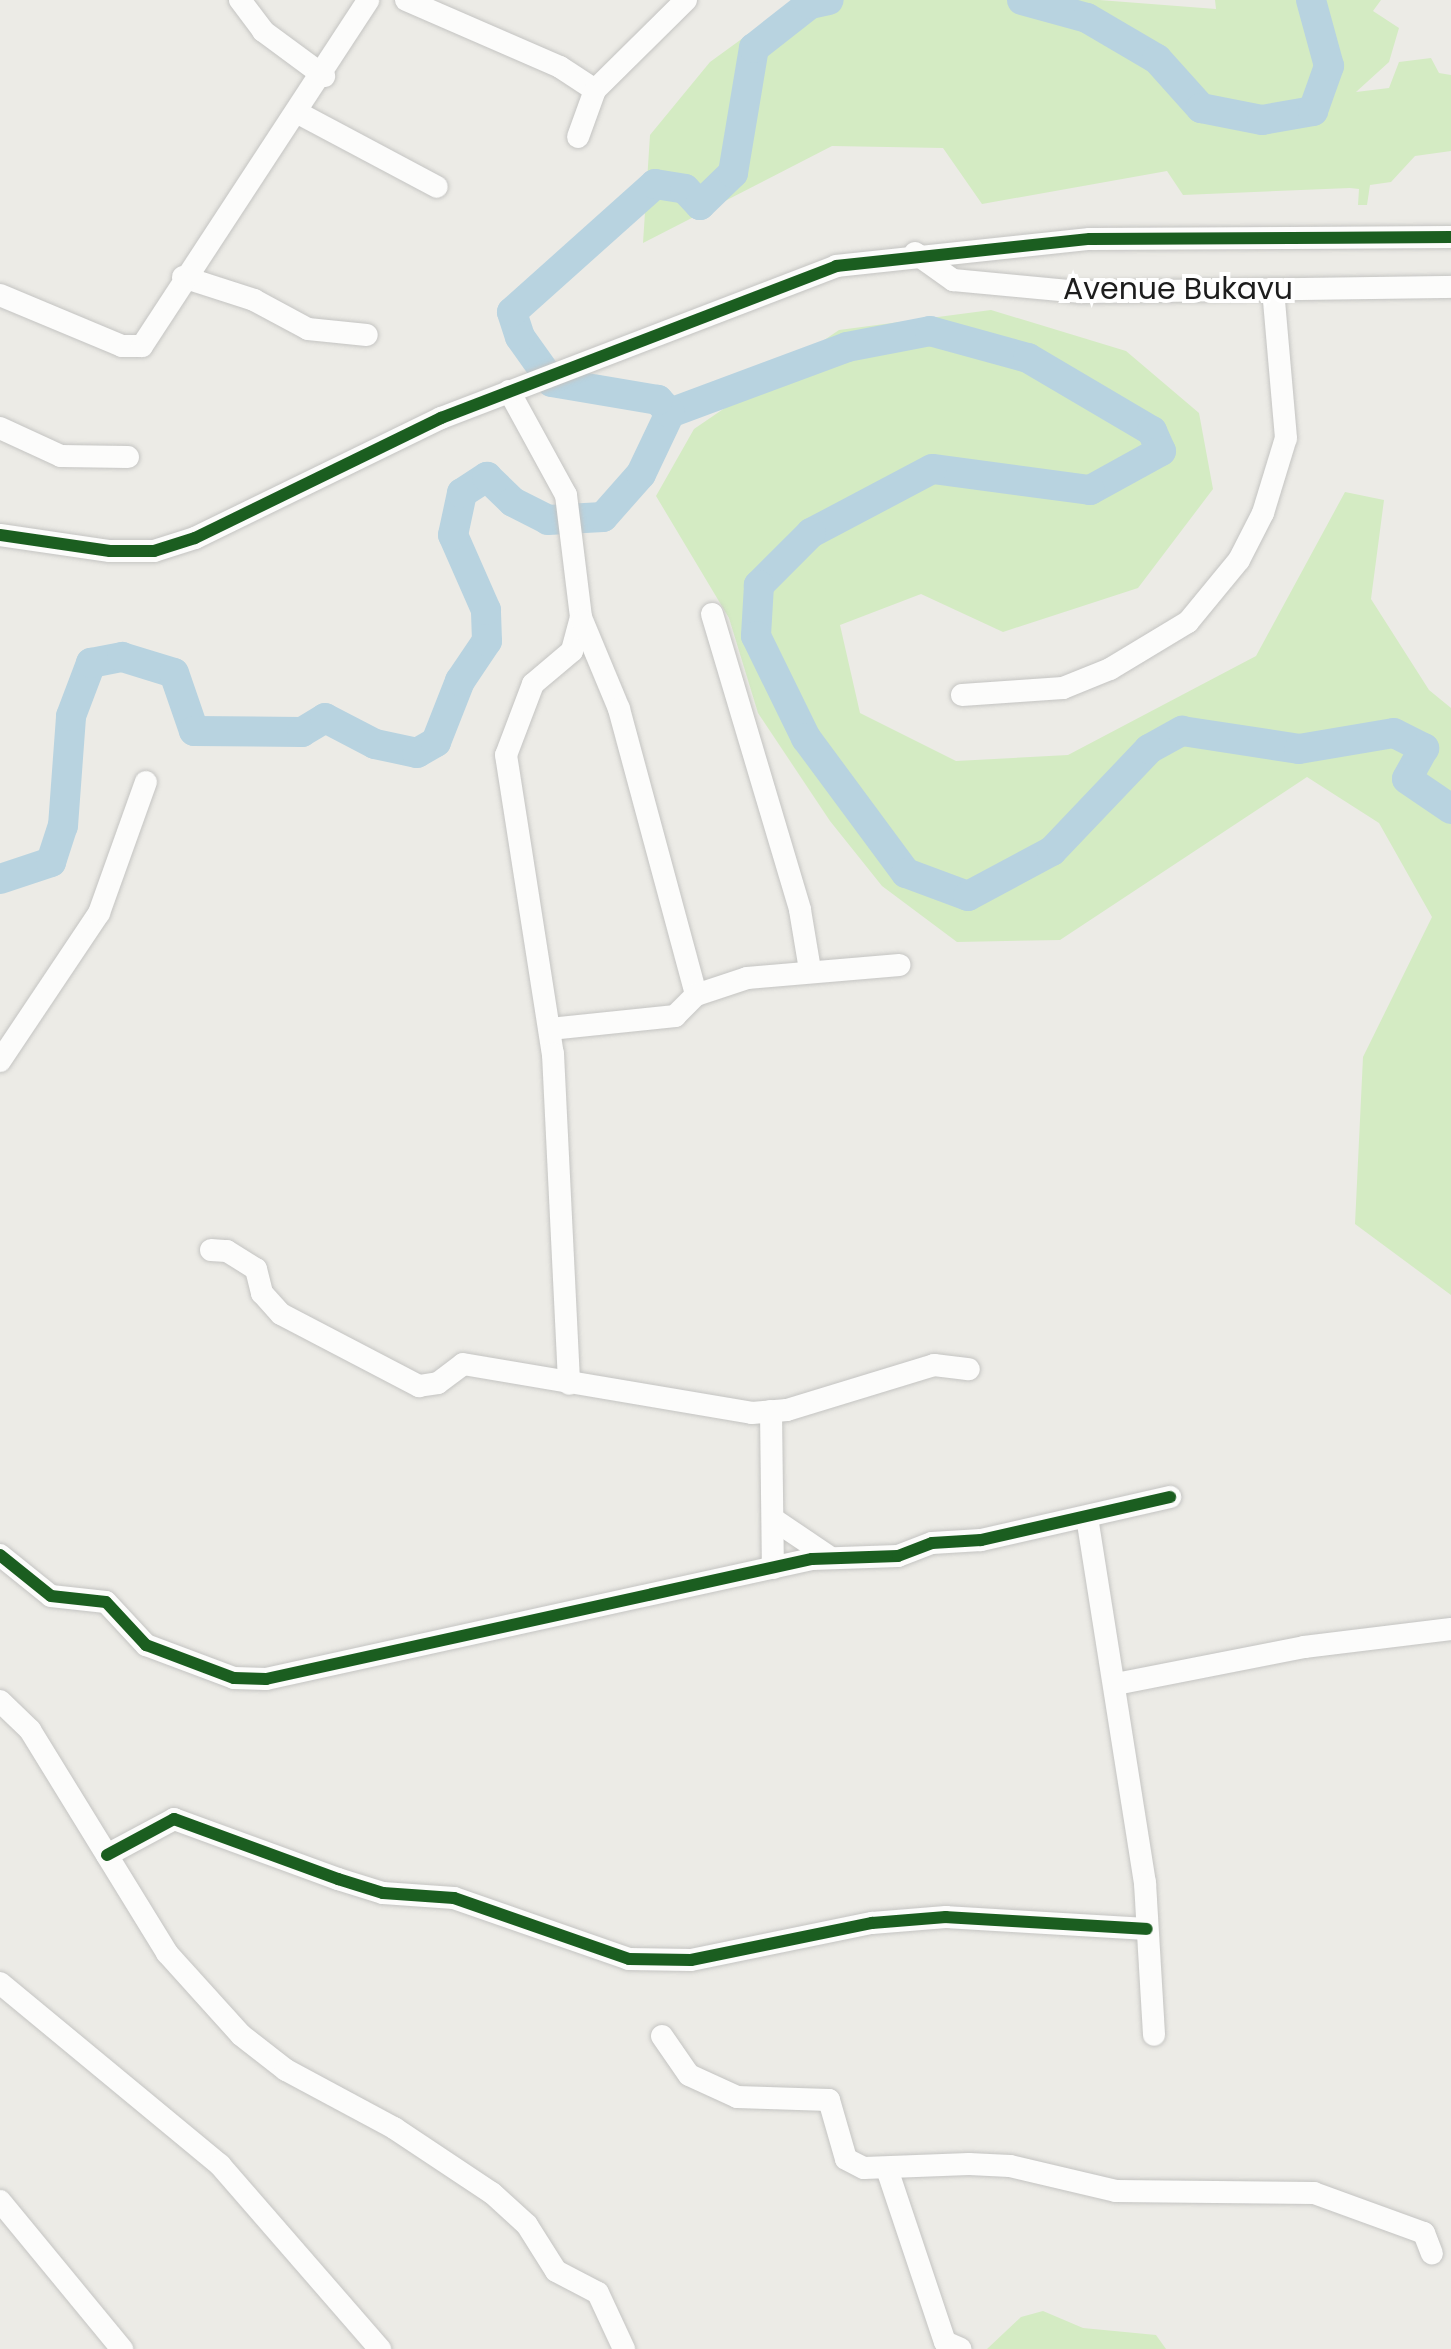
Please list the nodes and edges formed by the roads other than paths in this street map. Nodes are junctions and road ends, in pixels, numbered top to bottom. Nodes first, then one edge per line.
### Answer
1 (240, 0) edge
2 (368, 0) edge
3 (406, 0) edge
4 (686, 0) edge
5 (324, 76) junction
6 (595, 90) junction
7 (298, 113) junction
8 (578, 138) dead end
9 (437, 187) dead end
10 (1451, 237) edge
11 (914, 253) junction
12 (183, 277) junction
13 (1451, 287) edge
14 (1273, 290) junction
15 (0, 295) edge
16 (367, 335) dead end
17 (514, 389) junction
18 (0, 428) edge
19 (128, 457) dead end
20 (0, 534) edge
21 (712, 614) dead end
22 (581, 617) junction
23 (962, 696) dead end
24 (146, 782) dead end
25 (899, 965) dead end
26 (810, 970) junction
27 (696, 995) junction
28 (550, 1029) junction
29 (0, 1061) edge
30 (210, 1250) dead end
31 (970, 1370) dead end
32 (570, 1384) junction
33 (772, 1412) junction
34 (1170, 1498) dead end
35 (1087, 1517) junction
36 (773, 1519) junction
37 (0, 1556) edge
38 (831, 1558) junction
39 (773, 1568) junction
40 (1451, 1629) edge
41 (1116, 1684) junction
42 (0, 1701) edge
43 (107, 1855) junction
44 (1147, 1929) junction
45 (0, 1982) edge
46 (1154, 2035) dead end
47 (662, 2036) dead end
48 (887, 2169) junction
49 (0, 2201) edge
50 (1432, 2254) dead end
51 (122, 2349) edge
52 (380, 2349) edge
53 (624, 2349) edge
54 (961, 2349) edge

1 - 5 street
2 - 5 street
3 - 6 street
4 - 6 street
5 - 7 street
6 - 8 street
7 - 9 street
7 - 12 street
10 - 11 street
11 - 14 street, Avenue Bukavu
11 - 17 street
12 - 15 street
12 - 16 street
13 - 14 street, Avenue Bukavu
14 - 23 street
17 - 20 street
17 - 22 street
18 - 19 street
21 - 26 street
22 - 27 street
22 - 28 street
24 - 29 street
25 - 26 street
26 - 27 street
27 - 28 street
28 - 32 street
30 - 32 street
31 - 33 street
32 - 33 street
33 - 36 street
34 - 35 street
35 - 38 street
35 - 41 street
36 - 38 street
36 - 39 street
37 - 39 street
38 - 39 street
40 - 41 street
41 - 44 street
42 - 43 street
43 - 44 street
43 - 53 street
44 - 46 street
45 - 52 street
47 - 48 street
48 - 50 street
48 - 54 street
49 - 51 street

